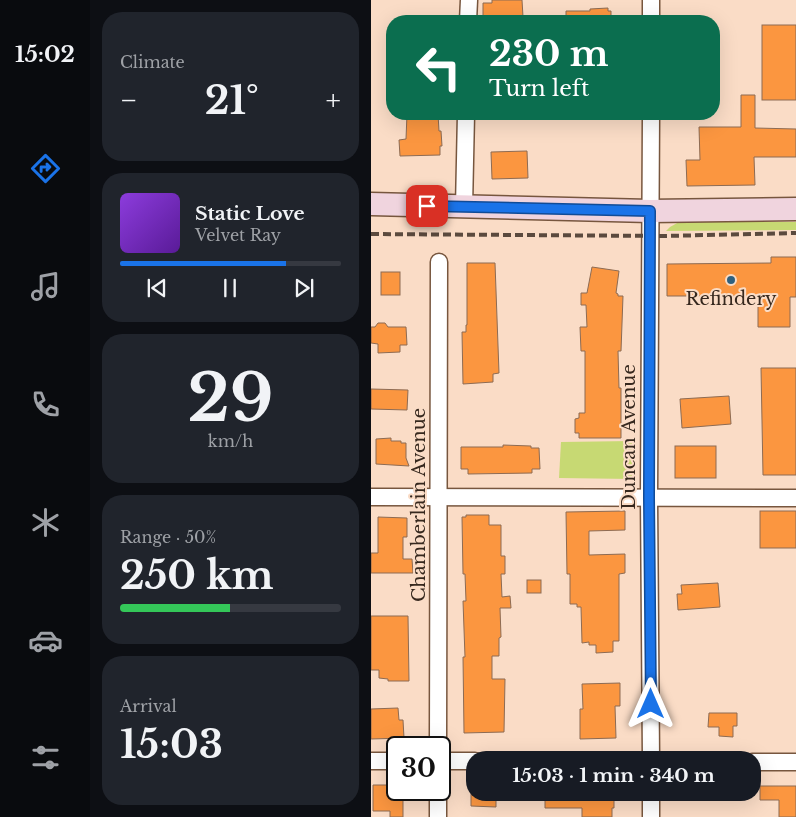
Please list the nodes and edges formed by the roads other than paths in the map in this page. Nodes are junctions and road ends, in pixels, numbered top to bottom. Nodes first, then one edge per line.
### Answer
1 (469, 0) edge
2 (651, 0) edge
3 (468, 15) edge
4 (651, 15) edge
5 (466, 120) edge
6 (651, 120) edge
7 (371, 204) edge
8 (464, 207) junction
9 (796, 208) edge
10 (650, 211) junction
11 (439, 262) dead end
12 (371, 497) edge
13 (439, 497) junction
14 (649, 498) junction
15 (796, 498) edge
16 (438, 736) edge
17 (651, 751) edge
18 (371, 761) edge
19 (386, 761) edge
20 (451, 761) edge
21 (466, 761) edge
22 (761, 762) edge
23 (796, 762) edge
24 (438, 801) edge
25 (651, 801) edge
26 (437, 817) edge
27 (651, 817) edge

1 - 3 street
2 - 4 street
5 - 8 street
6 - 10 street, Duncan Avenue
7 - 8 main road
8 - 10 main road
9 - 10 main road
10 - 14 street, Duncan Avenue
11 - 13 street, Chamberlain Avenue
12 - 13 street
13 - 14 street
13 - 16 street, Chamberlain Avenue
14 - 15 street
14 - 17 street, Duncan Avenue
18 - 19 street
20 - 21 street
22 - 23 street
24 - 26 street
25 - 27 street

